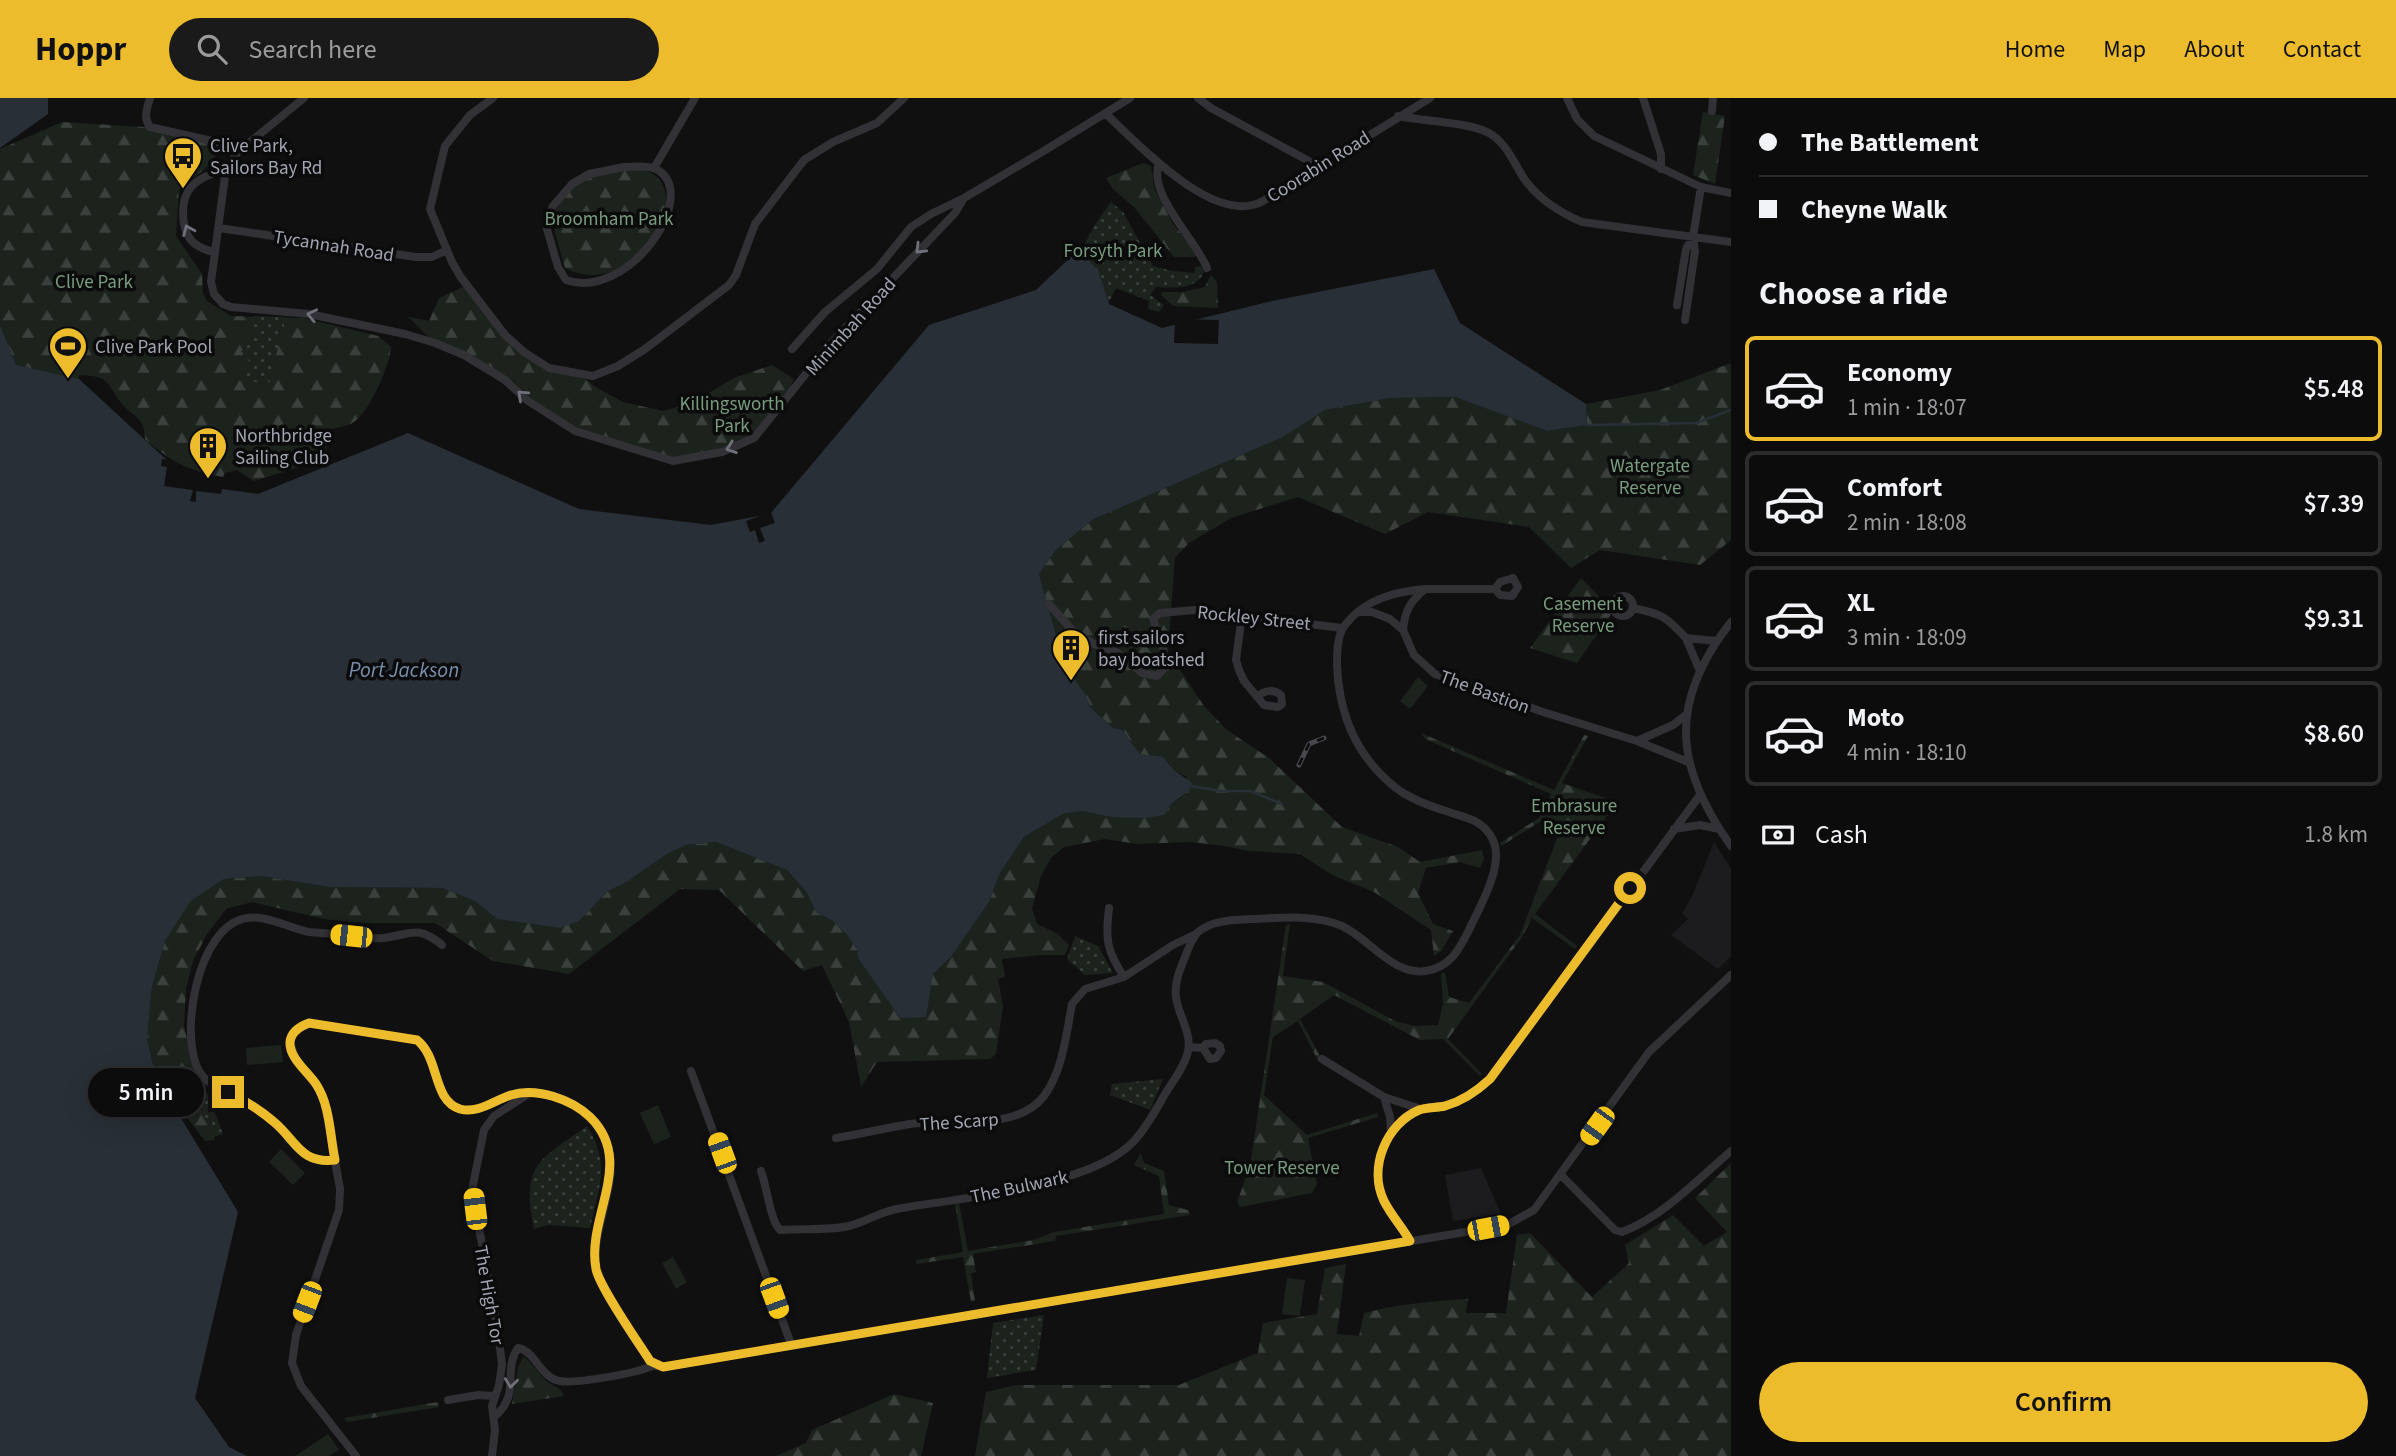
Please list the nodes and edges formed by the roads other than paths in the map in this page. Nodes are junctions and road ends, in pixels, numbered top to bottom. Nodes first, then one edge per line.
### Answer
1 (150, 98) edge
2 (304, 98) edge
3 (493, 98) edge
4 (695, 98) edge
5 (904, 98) edge
6 (1130, 98) edge
7 (1198, 98) edge
8 (1430, 98) edge
9 (1567, 98) edge
10 (1643, 98) edge
11 (1713, 98) edge
12 (1712, 111) dead end
13 (1105, 113) junction
14 (1398, 116) junction
15 (238, 152) junction
16 (1159, 164) junction
17 (1318, 166) junction
18 (654, 168) junction
19 (226, 169) junction
20 (1661, 169) junction
21 (1701, 187) junction
22 (1731, 193) edge
23 (964, 198) junction
24 (219, 228) junction
25 (1693, 237) junction
26 (1731, 242) edge
27 (447, 250) junction
28 (214, 253) junction
29 (1207, 268) dead end
30 (1677, 304) dead end
31 (1685, 320) dead end
32 (792, 349) dead end
33 (1425, 589) junction
34 (1495, 589) dead end
35 (1049, 604) dead end
36 (1633, 608) dead end
37 (1357, 613) junction
38 (1242, 615) junction
39 (1731, 622) edge
40 (1342, 628) junction
41 (1403, 630) junction
42 (1686, 638) junction
43 (1716, 641) junction
44 (1699, 669) junction
45 (1257, 696) dead end
46 (1687, 714) junction
47 (1637, 741) junction
48 (1688, 762) junction
49 (1700, 795) junction
50 (1673, 829) junction
51 (1719, 829) junction
52 (1731, 846) edge
53 (1109, 908) dead end
54 (1196, 934) junction
55 (442, 945) dead end
56 (1731, 975) edge
57 (1124, 977) junction
58 (1189, 1047) junction
59 (1202, 1048) dead end
60 (1322, 1059) dead end
61 (691, 1071) dead end
62 (530, 1093) junction
63 (1388, 1098) junction
64 (1421, 1109) junction
65 (1391, 1133) junction
66 (836, 1138) dead end
67 (1731, 1151) edge
68 (335, 1160) junction
69 (761, 1171) dead end
70 (1561, 1175) junction
71 (1410, 1241) junction
72 (791, 1344) junction
73 (654, 1364) junction
74 (495, 1396) junction
75 (449, 1400) dead end
76 (494, 1417) junction
77 (356, 1456) edge
78 (492, 1456) edge

1 - 15 street
2 - 15 street
3 - 27 street
4 - 18 street
5 - 27 street
6 - 13 street, Minimbah Road
7 - 17 street
8 - 14 street, Coorabin Road
9 - 20 street
10 - 20 street
11 - 12 street
13 - 16 street, Coorabin Road
13 - 23 street, Minimbah Road
14 - 17 street, Coorabin Road
14 - 25 street
15 - 19 street
16 - 17 street, Coorabin Road
16 - 29 street
18 - 18 street
19 - 24 street
28 -> 19 street
20 - 21 street
21 - 22 street
21 - 25 street
23 -> 28 street, Minimbah Road
23 - 32 street
24 - 27 street, Tycannah Road
24 - 28 street
25 - 26 street
25 - 30 street
25 - 31 street
33 - 34 street
33 - 37 street
33 - 41 street
35 - 38 street, Rockley Street
36 - 42 street
37 - 40 street
37 - 41 street
38 - 40 street, Rockley Street
38 - 45 street
39 - 43 street
40 - 54 street
41 - 47 street, The Bastion
42 - 43 street
42 - 44 street
43 - 44 street
44 - 46 street
46 - 47 street
46 - 48 street
47 - 48 street, The Bastion
48 - 49 street
49 - 50 street
49 - 51 street
50 - 51 street
50 - 64 street
51 - 52 street
53 - 57 street
54 - 57 street, The Scarp
54 - 58 street
55 - 68 street
56 - 70 street
57 - 66 street, The Scarp
58 - 59 street
58 - 69 street, The Bulwark
60 - 63 street
61 - 72 street
62 - 68 street
62 - 73 street
62 - 74 street, The High Tor
63 - 64 street
63 - 65 street
64 - 65 street
65 - 71 street
67 - 70 street
68 - 77 street
70 - 71 street
71 - 72 street
72 - 73 street
73 -> 76 street
74 - 75 street
74 - 76 street, The High Tor
76 - 78 street, The High Tor

